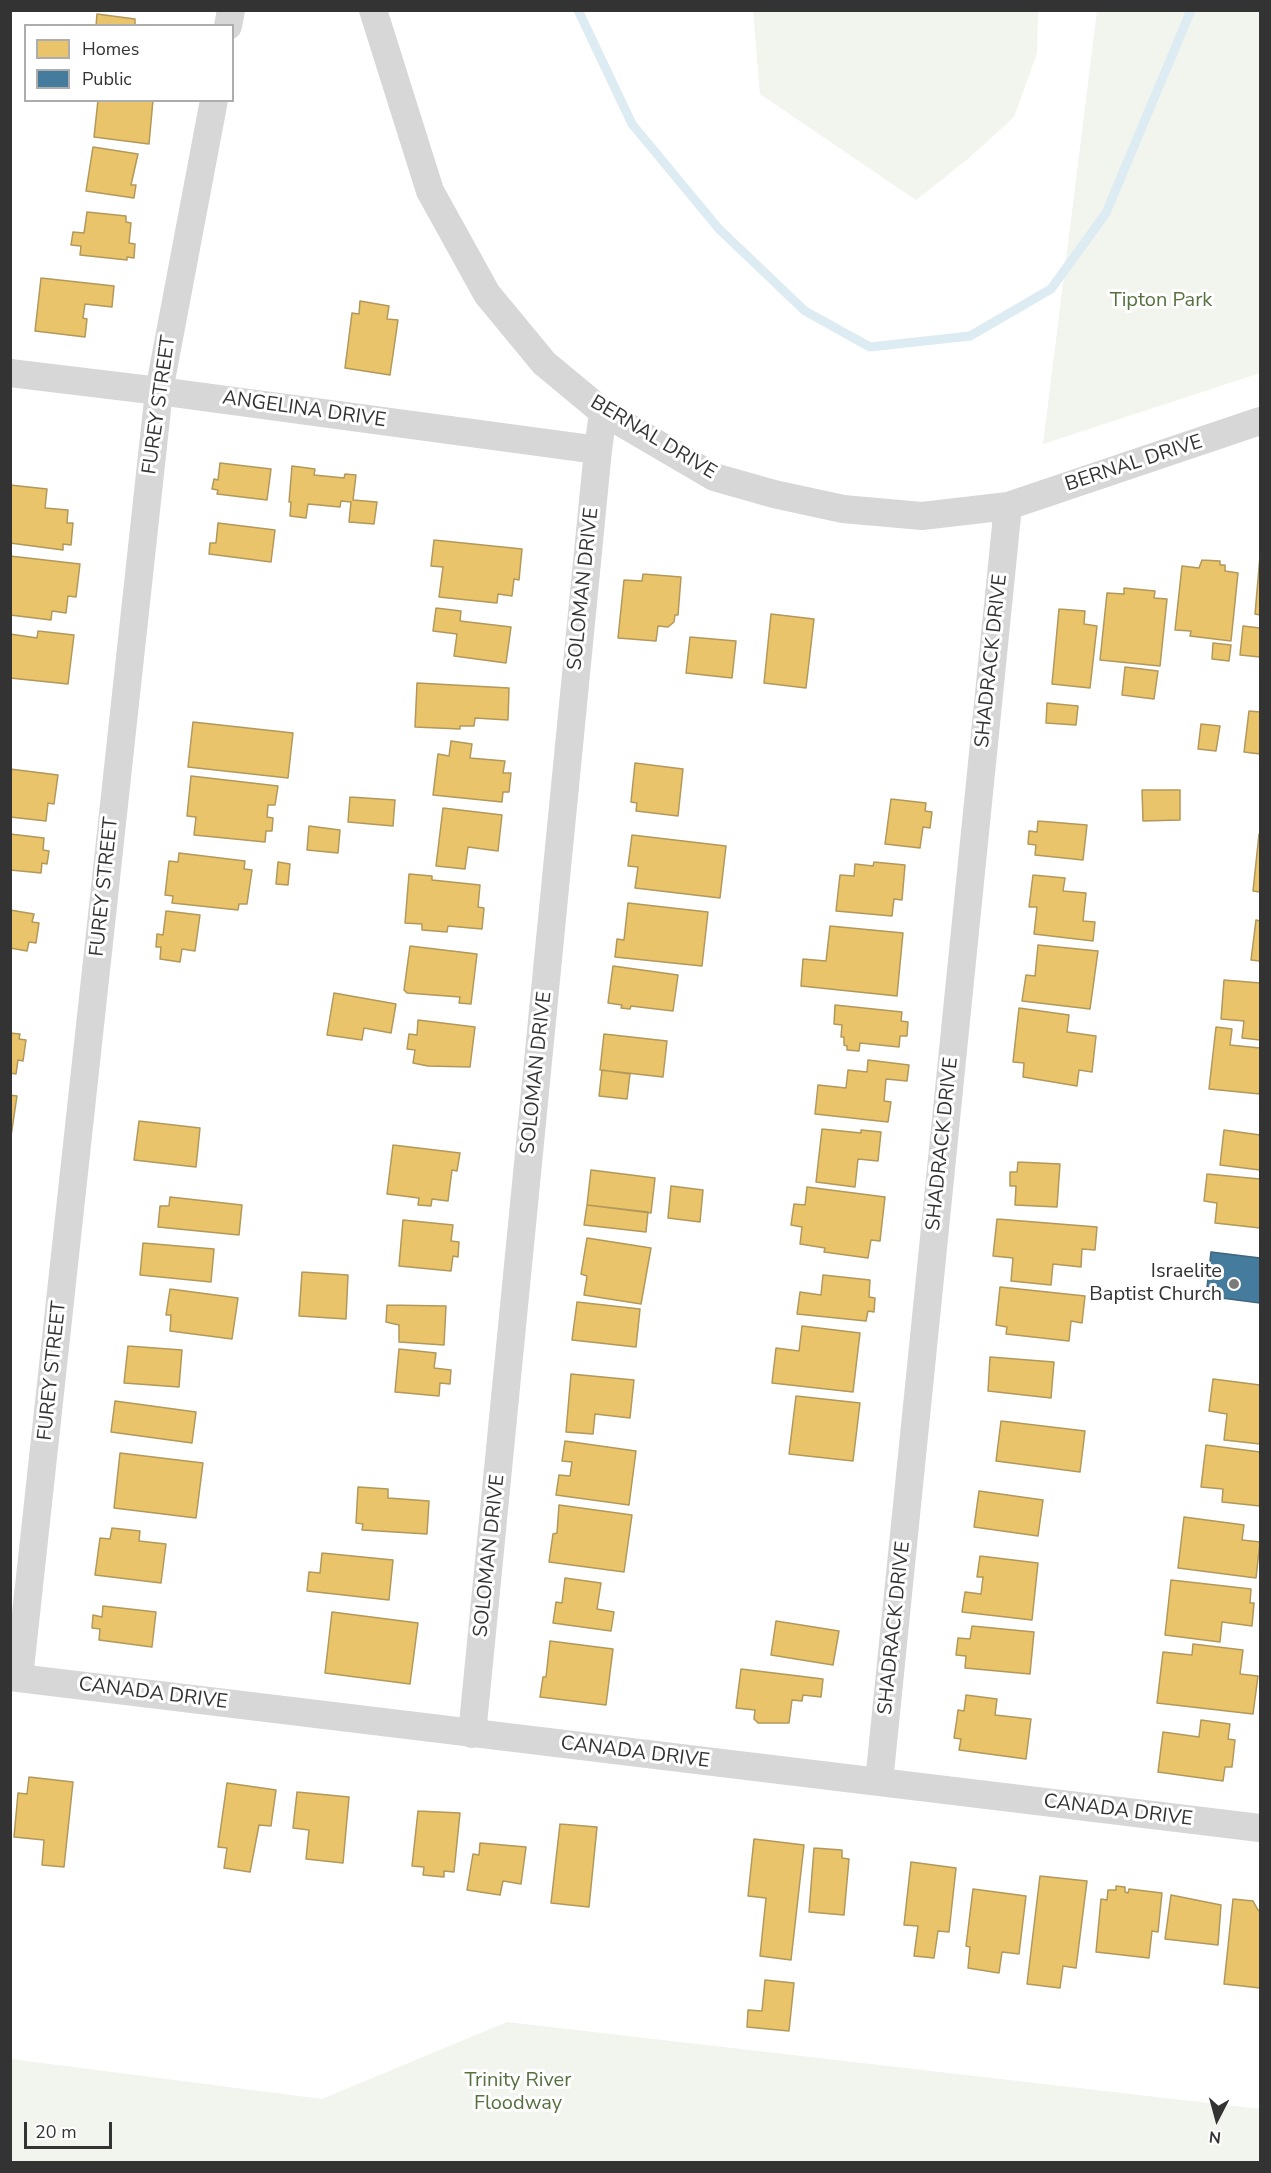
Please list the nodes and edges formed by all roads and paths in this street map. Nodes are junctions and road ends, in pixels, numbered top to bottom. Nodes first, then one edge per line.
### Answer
1 (373, 10) edge
2 (214, 102) edge
3 (10, 373) edge
4 (159, 391) junction
5 (603, 412) junction
6 (1260, 421) edge
7 (598, 450) junction
8 (1008, 506) junction
9 (15, 1677) edge
10 (472, 1734) junction
11 (879, 1782) junction
12 (1260, 1828) edge

1 - 5 street, BERNAL DRIVE
2 - 4 street, FUREY STREET
3 - 4 street, ANGELINA DRIVE
4 - 7 street, ANGELINA DRIVE
4 - 9 street, FUREY STREET
5 - 7 street, SOLOMAN DRIVE
5 - 8 street, BERNAL DRIVE
6 - 8 street, BERNAL DRIVE
7 - 10 street, SOLOMAN DRIVE
8 - 11 street, SHADRACK DRIVE
9 - 10 street, CANADA DRIVE
10 - 11 street, CANADA DRIVE
11 - 12 street, CANADA DRIVE

